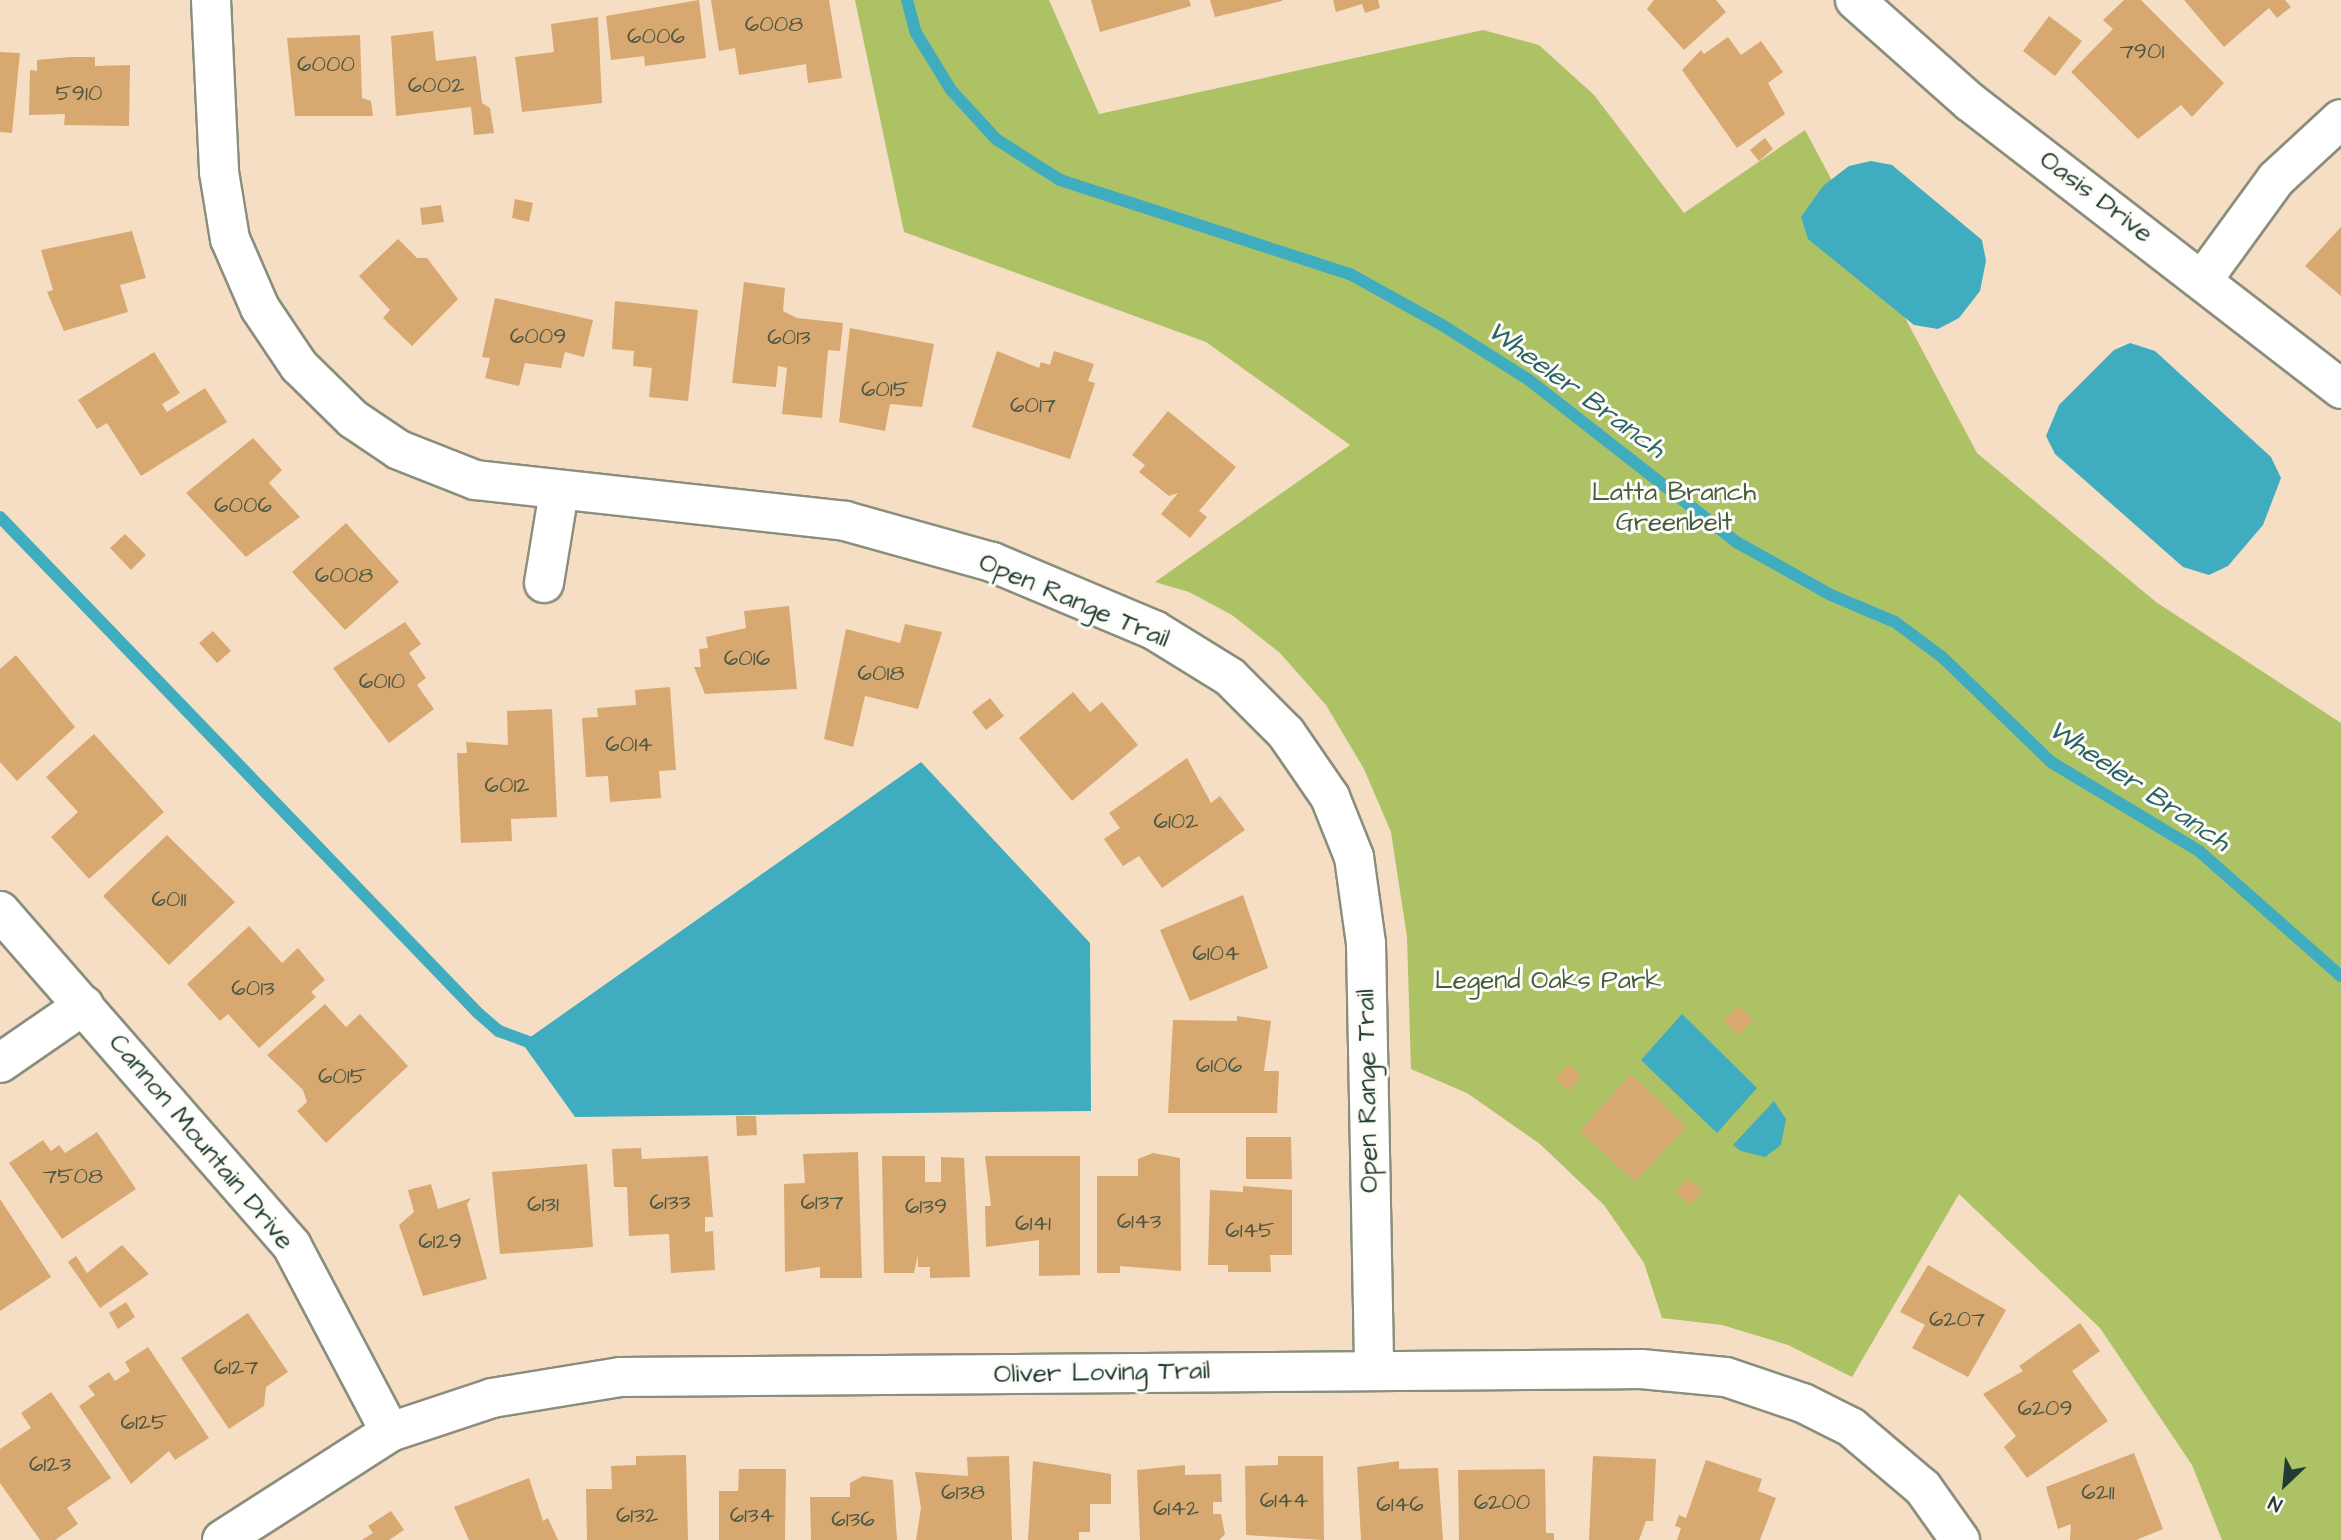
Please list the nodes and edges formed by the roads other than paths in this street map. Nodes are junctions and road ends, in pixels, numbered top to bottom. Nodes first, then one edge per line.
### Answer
1 (211, 0) edge
2 (1855, 0) edge
3 (2341, 119) edge
4 (2204, 278) junction
5 (2341, 389) edge
6 (559, 491) junction
7 (544, 583) dead end
8 (0, 911) edge
9 (84, 1005) junction
10 (0, 1063) edge
11 (1374, 1370) junction
12 (390, 1432) junction
13 (222, 1540) edge
14 (1960, 1540) edge

1 - 6 street, Open Range Trail
2 - 4 street, Oasis Drive
3 - 4 street
4 - 5 street, Oasis Drive
6 - 7 street
6 - 11 street, Open Range Trail
8 - 9 street, Cannon Mountain Drive
9 - 10 street
9 - 12 street, Cannon Mountain Drive
11 - 12 street, Oliver Loving Trail
11 - 14 street, Oliver Loving Trail
12 - 13 street, Oliver Loving Trail

